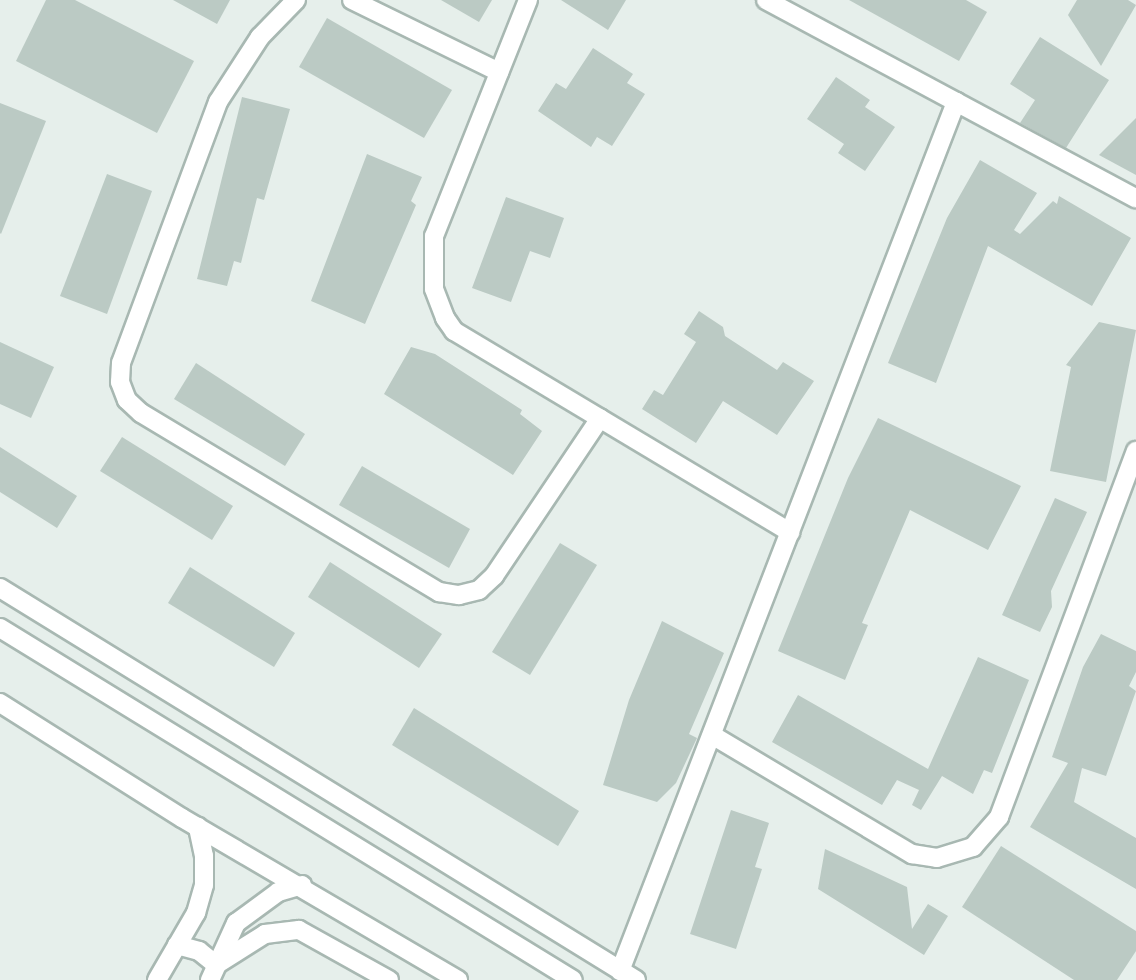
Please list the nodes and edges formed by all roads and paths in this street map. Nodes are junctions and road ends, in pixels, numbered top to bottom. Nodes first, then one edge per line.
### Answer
1 (296, 0) edge
2 (352, 0) edge
3 (528, 0) edge
4 (777, 3) edge
5 (499, 72) junction
6 (956, 102) junction
7 (1136, 198) edge
8 (600, 418) junction
9 (1136, 451) edge
10 (790, 532) junction
11 (0, 588) edge
12 (0, 628) edge
13 (0, 703) edge
14 (712, 735) junction
15 (198, 828) junction
16 (302, 885) junction
17 (177, 945) junction
18 (213, 973) edge
19 (628, 975) edge
20 (157, 980) edge
21 (389, 980) edge
22 (458, 980) edge
23 (573, 980) edge

1 - 8 street
2 - 5 street
3 - 5 street
4 - 6 street
5 - 8 street
6 - 7 street
6 - 10 street
8 - 10 street
9 - 14 street
10 - 14 street
11 - 19 street
12 - 23 street
13 - 15 street
14 - 19 street
15 - 16 street
15 - 17 street
16 - 18 street
16 - 22 street
17 - 18 street
17 - 20 street
18 - 21 street

